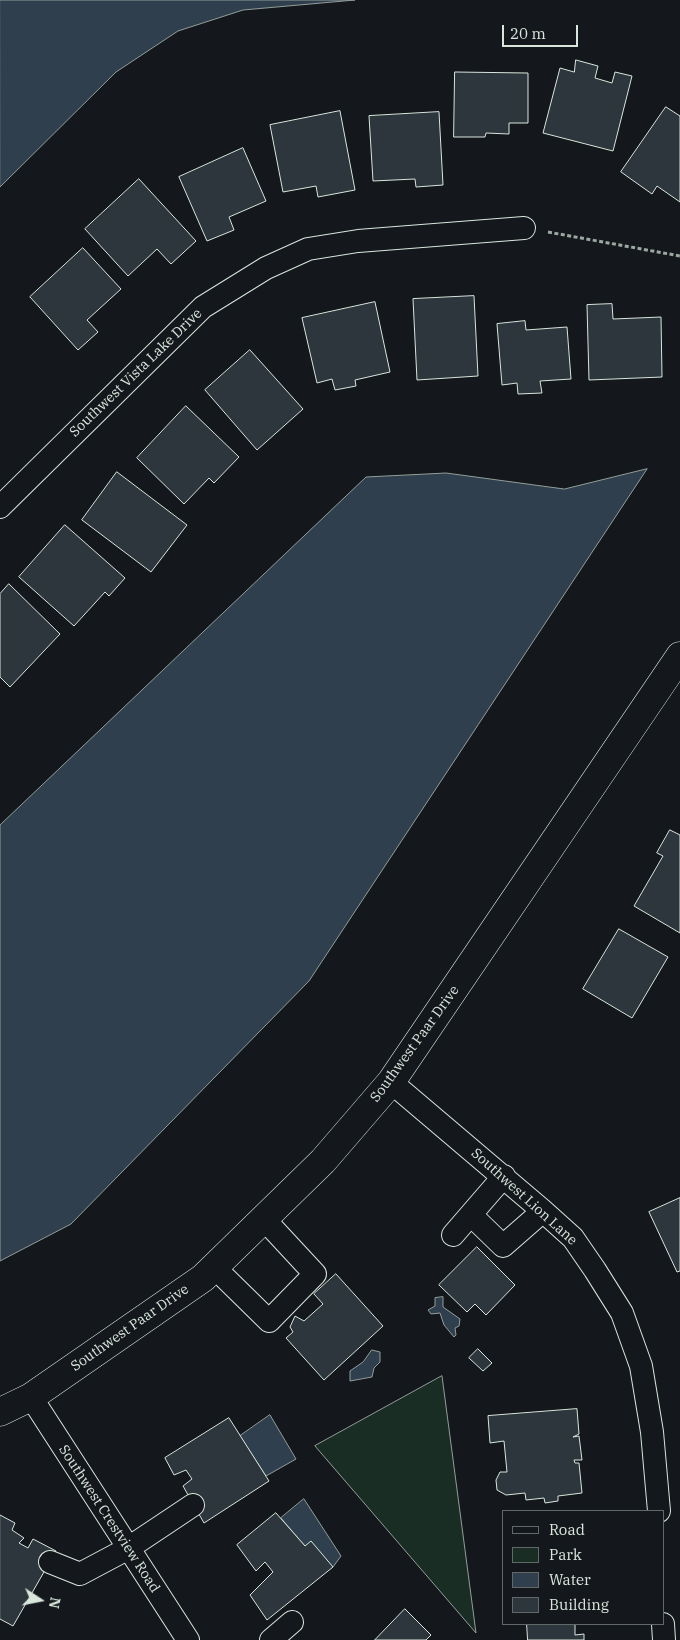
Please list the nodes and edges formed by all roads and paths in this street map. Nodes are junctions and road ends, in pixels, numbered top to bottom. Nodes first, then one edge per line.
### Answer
1 (524, 228) joint
2 (680, 256) edge
3 (0, 508) edge
4 (680, 656) edge
5 (391, 1082) junction
6 (504, 1176) junction
7 (544, 1211) junction
8 (471, 1215) junction
9 (264, 1219) junction
10 (453, 1235) dead end
11 (214, 1268) junction
12 (31, 1397) junction
13 (0, 1412) edge
14 (194, 1504) dead end
15 (659, 1510) edge
16 (127, 1550) junction
17 (50, 1562) dead end
18 (292, 1622) dead end
19 (663, 1625) edge
20 (188, 1640) edge
21 (271, 1640) edge
22 (664, 1640) edge

1 - 2 path
1 - 3 street, Southwest Vista Lake Drive
4 - 5 street, Southwest Paar Drive
5 - 6 street, Southwest Lion Lane
5 - 9 street, Southwest Paar Drive
6 - 7 street, Southwest Lion Lane
6 - 8 street
7 - 8 street
7 - 15 street, Southwest Lion Lane
8 - 10 street
9 - 11 street, Southwest Paar Drive
9 - 11 street
11 - 12 street, Southwest Paar Drive
12 - 13 street, Southwest Paar Drive
12 - 16 street, Southwest Crestview Road
14 - 16 street
16 - 17 street
16 - 20 street, Southwest Crestview Road
18 - 21 street
19 - 22 street

